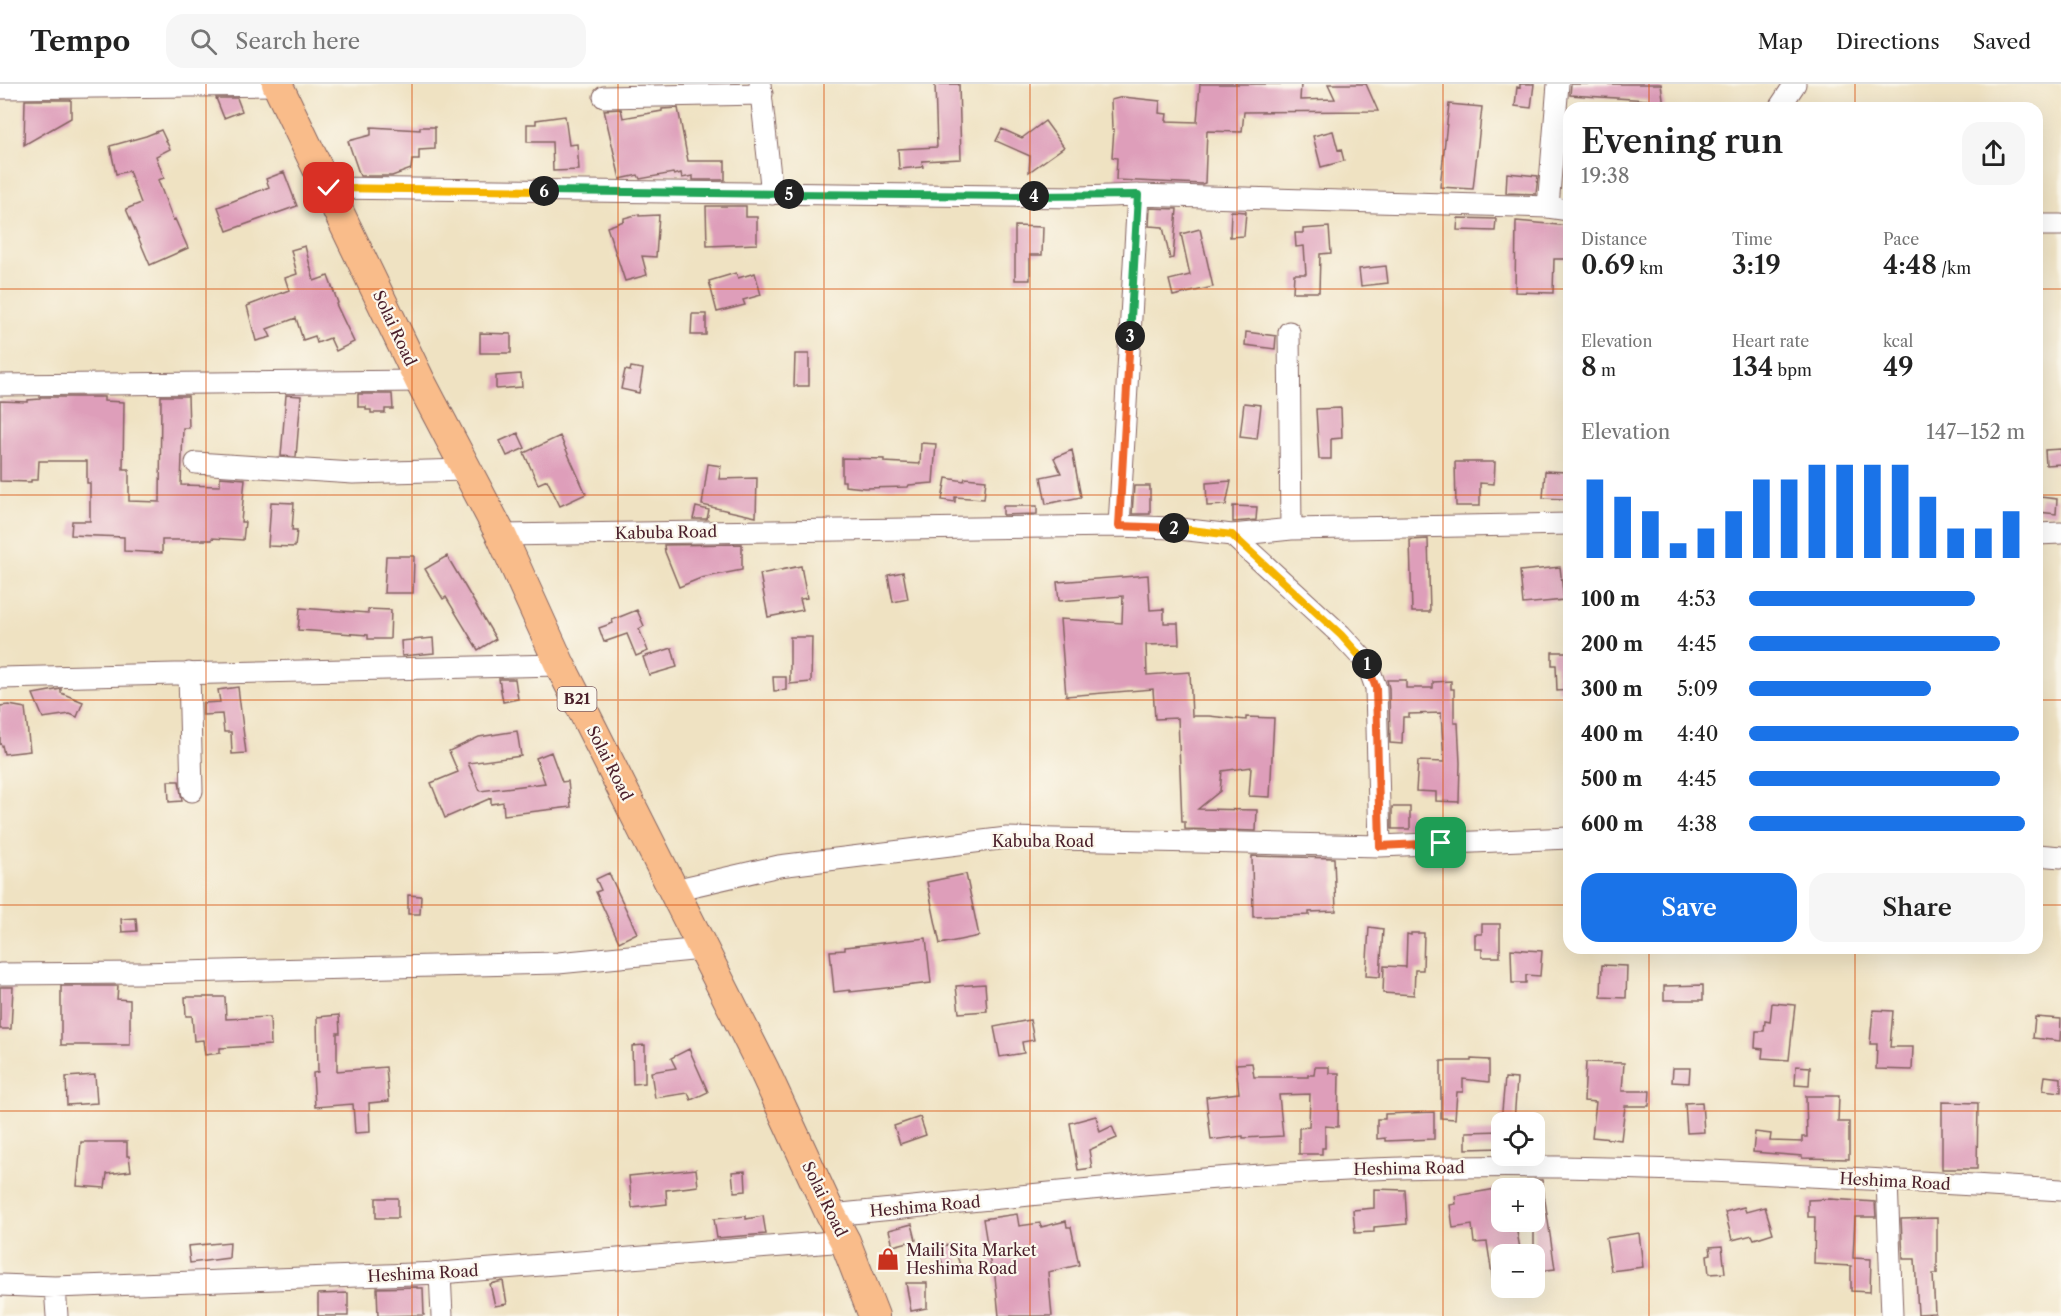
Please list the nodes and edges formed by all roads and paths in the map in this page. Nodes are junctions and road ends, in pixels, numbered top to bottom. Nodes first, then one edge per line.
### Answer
1 (1558, 84) edge
2 (1795, 84) edge
3 (278, 85) edge
4 (0, 88) edge
5 (761, 89) edge
6 (604, 97) dead end
7 (1783, 102) edge
8 (329, 188) junction
9 (772, 194) junction
10 (1138, 195) junction
11 (1548, 207) junction
12 (1563, 209) edge
13 (2043, 225) edge
14 (2061, 225) edge
15 (1289, 332) dead end
16 (420, 381) junction
17 (0, 385) edge
18 (196, 463) dead end
19 (466, 470) junction
20 (1563, 524) edge
21 (1119, 526) junction
22 (1291, 529) junction
23 (2061, 533) edge
24 (2043, 534) edge
25 (501, 535) junction
26 (1232, 535) junction
27 (560, 665) junction
28 (189, 673) junction
29 (0, 678) edge
30 (192, 790) dead end
31 (1563, 838) edge
32 (1380, 846) junction
33 (2043, 856) edge
34 (2061, 857) edge
35 (674, 890) junction
36 (702, 949) junction
37 (0, 974) edge
38 (1887, 1180) junction
39 (2061, 1190) edge
40 (831, 1215) junction
41 (845, 1241) junction
42 (440, 1273) junction
43 (0, 1286) edge
44 (55, 1287) junction
45 (57, 1316) edge
46 (442, 1316) edge
47 (874, 1316) edge
48 (1892, 1316) edge

1 - 11 street
2 - 7 street
3 - 4 street
3 - 8 highway, Solai Road / B21
5 - 6 street
5 - 9 street
8 - 9 street
8 - 16 highway, Solai Road / B21
9 - 10 street
10 - 11 street
10 - 21 street
11 - 12 street
13 - 14 street
15 - 22 street
16 - 17 street
16 - 19 highway, Solai Road / B21
18 - 19 street
19 - 25 highway, Solai Road / B21
20 - 22 street, Kabuba Road
21 - 25 street, Kabuba Road
21 - 26 street, Kabuba Road
22 - 26 street, Kabuba Road
23 - 24 street
25 - 27 highway, Solai Road / B21
26 - 32 street
27 - 28 street
27 - 35 highway, Solai Road / B21
28 - 29 street
28 - 30 street
31 - 32 street, Kabuba Road
32 - 35 street, Kabuba Road
33 - 34 street
35 - 36 highway, Solai Road / B21
36 - 37 street
36 - 40 highway, Solai Road / B21
38 - 39 street, Heshima Road
38 - 40 street, Heshima Road
38 - 48 street
40 - 41 highway, Solai Road / B21
41 - 42 street, Heshima Road
41 - 47 highway, Solai Road / B21
42 - 44 street, Heshima Road
42 - 46 street
43 - 44 street, Heshima Road
44 - 45 street

